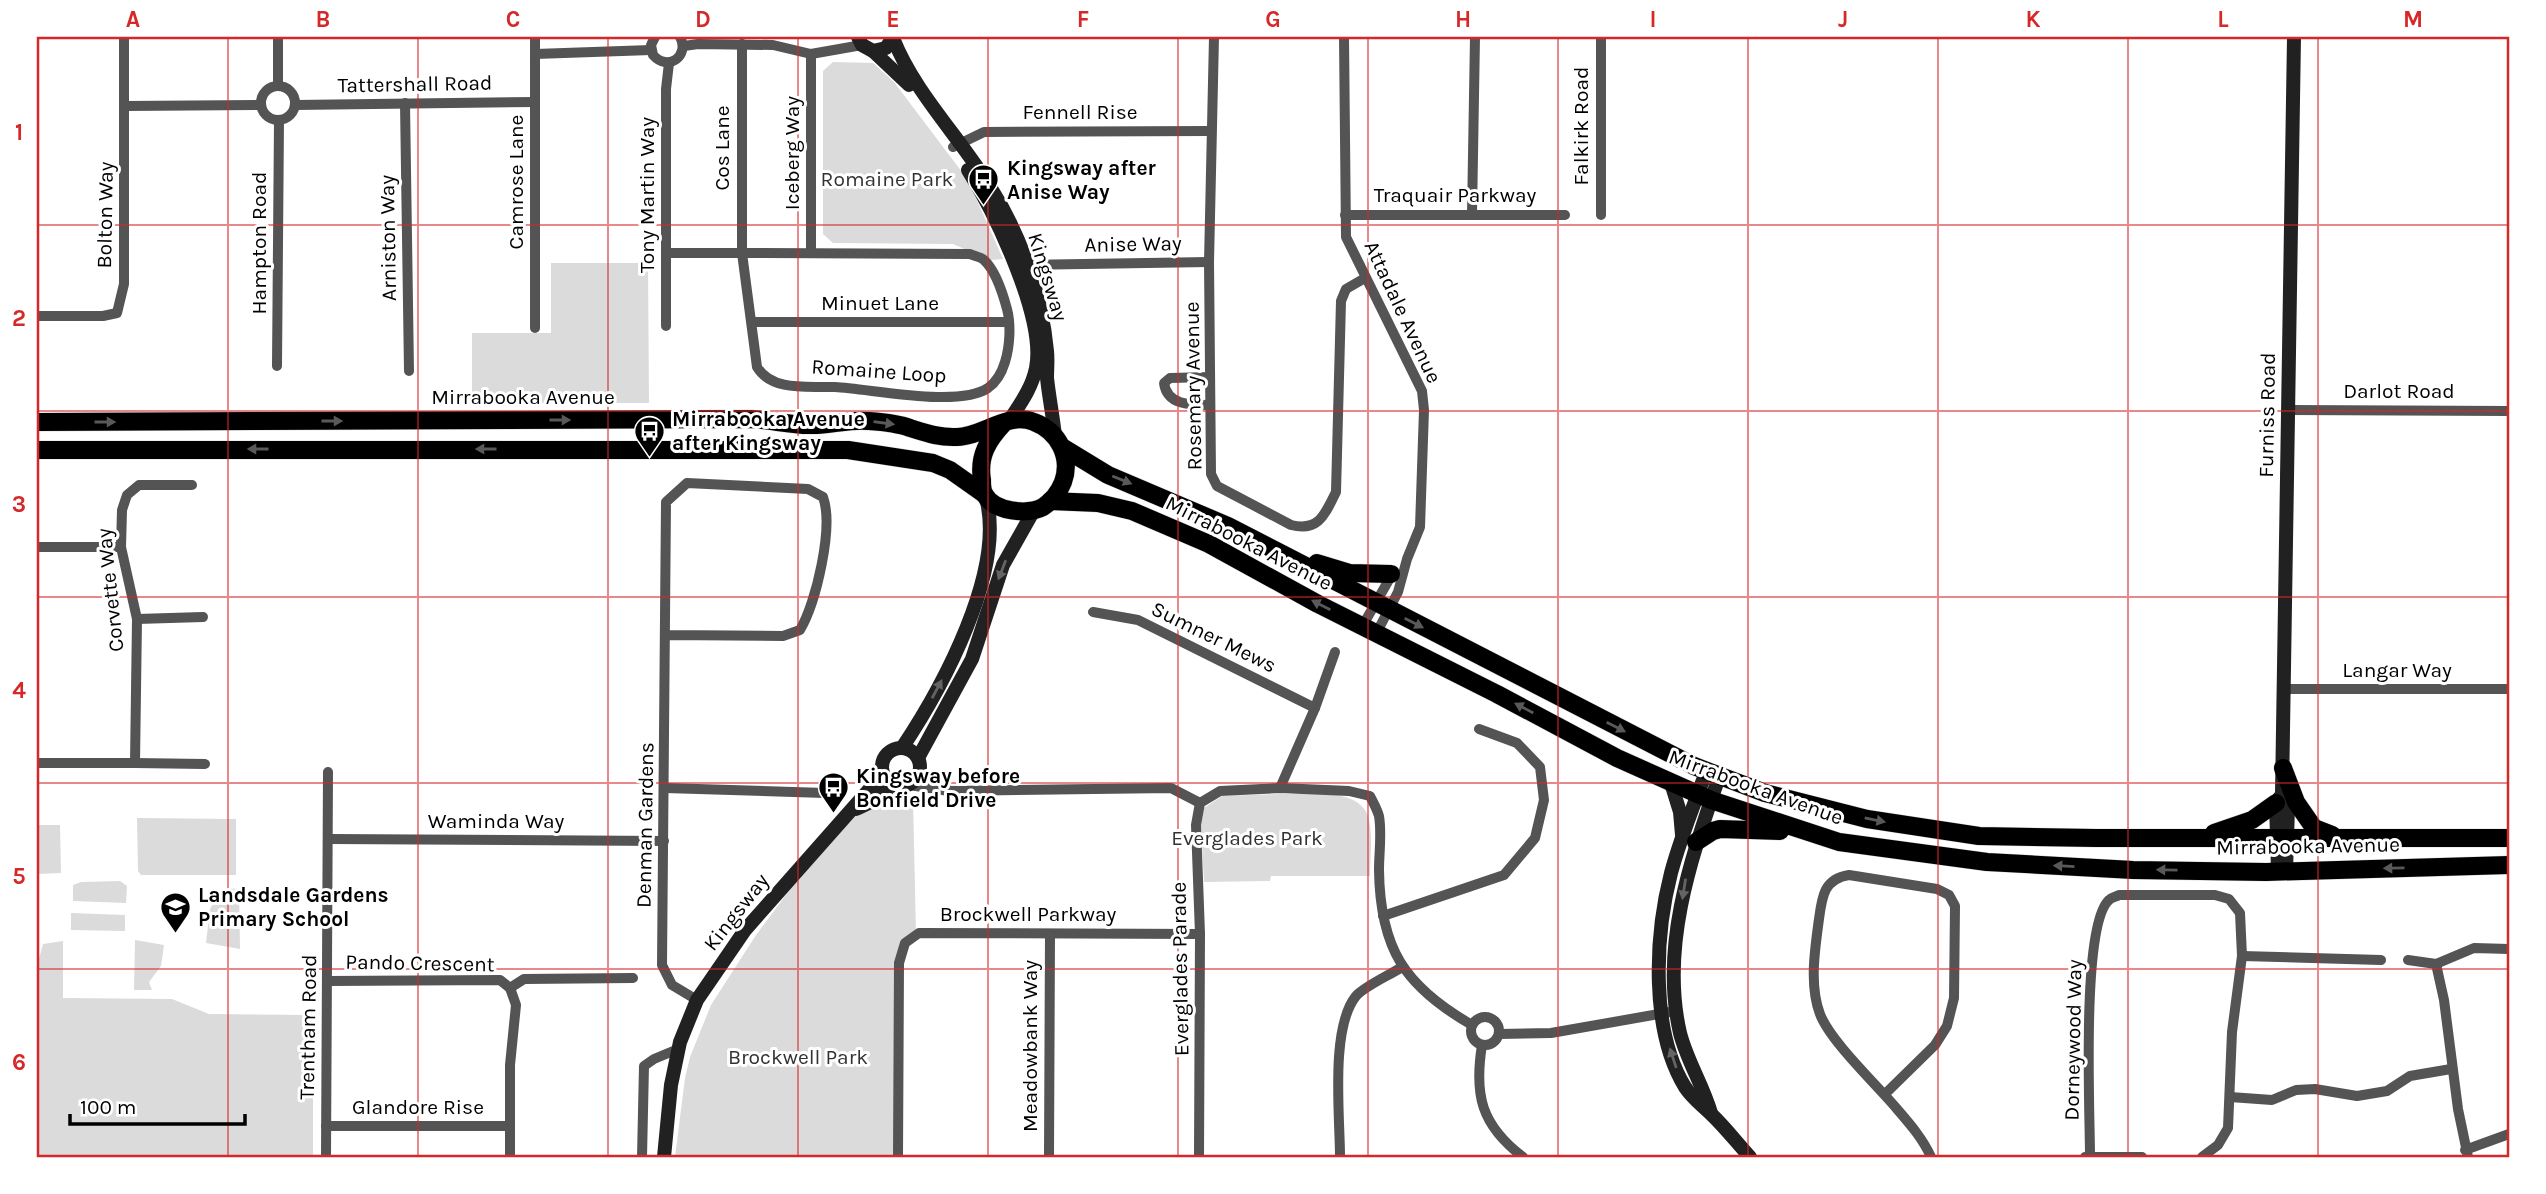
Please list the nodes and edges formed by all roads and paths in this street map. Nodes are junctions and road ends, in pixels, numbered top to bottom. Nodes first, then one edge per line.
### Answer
1 (124, 37) edge
2 (278, 37) edge
3 (535, 37) edge
4 (655, 37) edge
5 (893, 37) edge
6 (1213, 37) edge
7 (1344, 37) edge
8 (1475, 37) edge
9 (1601, 37) edge
10 (2294, 37) edge
11 (682, 42) edge
12 (861, 42) edge
13 (742, 44) junction
14 (651, 50) junction
15 (535, 54) junction
16 (811, 54) junction
17 (669, 63) junction
18 (278, 86) junction
19 (535, 102) junction
20 (405, 103) junction
21 (261, 105) junction
22 (295, 105) junction
23 (125, 106) junction
24 (279, 120) junction
25 (1210, 131) junction
26 (957, 145) junction
27 (1472, 214) junction
28 (1345, 215) junction
29 (1565, 215) dead end
30 (1601, 215) dead end
31 (811, 251) junction
32 (667, 253) junction
33 (742, 253) junction
34 (1209, 262) junction
35 (1021, 265) junction
36 (1365, 278) junction
37 (37, 317) edge
38 (752, 322) junction
39 (1009, 322) junction
40 (666, 326) dead end
41 (535, 328) dead end
42 (277, 366) dead end
43 (408, 371) dead end
44 (1210, 377) junction
45 (1210, 405) junction
46 (2288, 410) junction
47 (2509, 411) edge
48 (37, 422) edge
49 (1007, 422) junction
50 (1059, 442) junction
51 (37, 450) edge
52 (192, 485) dead end
53 (985, 496) junction
54 (1050, 501) junction
55 (1034, 510) junction
56 (37, 547) edge
57 (121, 547) junction
58 (1274, 550) junction
59 (1407, 559) junction
60 (1391, 574) junction
61 (1383, 606) junction
62 (1093, 612) dead end
63 (203, 617) dead end
64 (137, 619) junction
65 (1370, 629) junction
66 (666, 635) junction
67 (1335, 652) dead end
68 (2284, 689) junction
69 (2509, 689) edge
70 (1315, 708) junction
71 (1479, 729) dead end
72 (902, 748) junction
73 (135, 757) junction
74 (37, 763) edge
75 (205, 764) dead end
76 (919, 764) junction
77 (2283, 768) junction
78 (328, 772) dead end
79 (1712, 774) junction
80 (887, 779) junction
81 (1671, 783) junction
82 (909, 785) junction
83 (665, 788) junction
84 (1280, 788) junction
85 (949, 791) junction
86 (825, 793) dead end
87 (1704, 797) junction
88 (2279, 798) junction
89 (1200, 803) junction
90 (1807, 833) junction
91 (2204, 837) junction
92 (2282, 837) junction
93 (2337, 837) junction
94 (2509, 838) edge
95 (328, 839) junction
96 (664, 841) junction
97 (1689, 841) junction
98 (2509, 865) edge
99 (2282, 871) junction
100 (1383, 916) junction
101 (1050, 934) junction
102 (1200, 934) junction
103 (2509, 950) edge
104 (2242, 956) junction
105 (2381, 960) dead end
106 (2408, 960) dead end
107 (2436, 964) junction
108 (1402, 967) junction
109 (633, 978) dead end
110 (327, 981) junction
111 (510, 988) junction
112 (697, 1000) junction
113 (1670, 1013) junction
114 (1472, 1025) junction
115 (1499, 1034) junction
116 (1482, 1045) junction
117 (678, 1049) junction
118 (2451, 1069) junction
119 (1885, 1094) junction
120 (2230, 1097) junction
121 (326, 1126) junction
122 (510, 1126) junction
123 (2509, 1134) edge
124 (2467, 1154) edge
125 (2090, 1156) edge
126 (326, 1157) edge
127 (510, 1157) edge
128 (642, 1157) edge
129 (664, 1157) edge
130 (898, 1157) edge
131 (1049, 1157) edge
132 (1199, 1157) edge
133 (1340, 1157) edge
134 (1523, 1157) edge
135 (1751, 1157) edge
136 (1931, 1157) edge
137 (2085, 1157) edge
138 (2142, 1157) edge
139 (2202, 1157) edge

1 - 23 street, Bolton Way
2 - 18 street
3 - 15 street, Camrose Lane
4 - 14 street
5 - 12 main road, Kingsway
5 - 26 main road, Kingsway
6 - 25 street, Rosemary Avenue
7 - 28 street, Attadale Avenue
8 - 27 street
9 - 30 street, Falkirk Road
10 - 46 main road, Furniss Road
11 - 13 street
11 - 17 street
12 - 16 street
12 - 26 main road, Kingsway
13 - 16 street
13 - 33 street, Cos Lane
14 - 15 street
14 - 17 street
15 - 19 street, Camrose Lane
16 - 31 street, Iceberg Way
17 - 32 street, Tony Martin Way
18 - 21 street
18 - 22 street
19 - 20 street, Tattershall Road
19 - 41 street, Camrose Lane
20 - 22 street, Tattershall Road
20 - 43 street, Arniston Way
21 - 23 street
21 - 24 street
22 - 24 street
23 - 37 street, Bolton Way
24 - 42 street, Hampton Road
25 - 26 street, Fennell Rise
25 - 34 street, Rosemary Avenue
26 - 35 main road, Kingsway
27 - 28 street, Traquair Parkway
27 - 29 street, Traquair Parkway
28 - 36 street, Attadale Avenue
31 - 33 street, Romaine Loop
31 - 39 street, Romaine Loop
32 - 33 street, Romaine Loop
32 - 40 street, Tony Martin Way
33 - 38 street, Romaine Loop
34 - 35 street, Anise Way
34 - 44 street, Rosemary Avenue
35 - 49 main road, Kingsway
35 - 50 main road, Kingsway
36 - 45 street, Rosemary Avenue
36 - 59 street, Attadale Avenue
38 - 39 street, Minuet Lane
38 - 39 street, Romaine Loop
44 - 45 street, Rosemary Avenue
44 - 45 street
46 - 47 street, Darlot Road
46 - 68 main road, Furniss Road
48 -> 49 main road, Mirrabooka Avenue
49 - 50 main road
49 - 53 main road
50 - 54 main road
50 -> 58 main road, Mirrabooka Avenue
53 -> 51 main road
52 - 57 street, Corvette Way
53 - 55 main road
72 -> 53 main road
54 - 55 main road
65 -> 54 main road, Mirrabooka Avenue
55 -> 76 main road
56 - 57 street
57 - 64 street, Corvette Way
58 - 60 main road
58 - 61 main road, Mirrabooka Avenue
59 - 60 street, Attadale Avenue
59 - 61 street, Attadale Avenue
60 - 61 street, Attadale Avenue
61 - 65 street, Attadale Avenue
61 -> 79 main road, Mirrabooka Avenue
62 - 70 street, Sumner Mews
63 - 64 street
64 - 73 street, Corvette Way
81 -> 65 main road, Mirrabooka Avenue
66 - 66 street, Denman Gardens
66 - 83 street, Denman Gardens
67 - 70 street
68 - 69 street, Langar Way
68 - 77 main road, Furniss Road
70 - 84 street
71 - 100 street
72 - 76 main road
72 - 80 main road
73 - 74 street
73 - 75 street
76 - 82 main road
76 - 85 street
77 - 88 main road, Furniss Road
77 - 93 main road
78 - 95 street, Trentham Road
79 - 87 main road
79 -> 91 main road, Mirrabooka Avenue
80 - 82 main road
80 - 112 main road, Kingsway
81 - 87 main road, Mirrabooka Avenue
81 - 97 main road
82 - 85 street
83 - 86 street
83 - 96 street, Denman Gardens
84 - 89 street
84 - 100 street
85 - 89 street
87 - 90 main road, Mirrabooka Avenue
87 - 97 main road
88 - 91 main road
88 - 92 main road, Furniss Road
89 - 102 street, Everglades Parade
90 - 97 main road
99 -> 90 main road, Mirrabooka Avenue
91 - 92 main road, Mirrabooka Avenue
92 - 93 main road, Mirrabooka Avenue
92 - 99 main road, Furniss Road
93 - 94 main road, Mirrabooka Avenue
95 - 96 street, Waminda Way
95 - 110 street, Trentham Road
96 - 112 street, Denman Gardens
97 - 113 main road
98 -> 99 main road, Mirrabooka Avenue
100 - 108 street
101 - 102 street, Brockwell Parkway
101 - 130 street, Brockwell Parkway
101 - 131 street, Meadowbank Way
102 - 132 street, Everglades Parade
103 - 107 street
104 - 105 street
104 - 120 street, Dorneywood Way
104 - 125 street, Dorneywood Way
106 - 107 street
107 - 118 street
108 - 114 street
108 - 133 street
109 - 111 street, Pando Crescent
110 - 111 street, Pando Crescent
110 - 121 street, Trentham Road
111 - 122 street, Pando Crescent
112 - 117 main road, Kingsway
113 - 115 street
113 - 135 main road
114 - 115 street
114 - 116 street
115 - 116 street
116 - 134 street
117 - 128 street
117 - 129 main road, Kingsway
118 - 120 street
118 - 124 street
119 - 119 street
119 - 136 street
120 - 139 street, Dorneywood Way
121 - 122 street, Glandore Rise
121 - 126 street, Trentham Road
122 - 127 street, Pando Crescent
123 - 124 street
125 - 137 street
125 - 138 street

